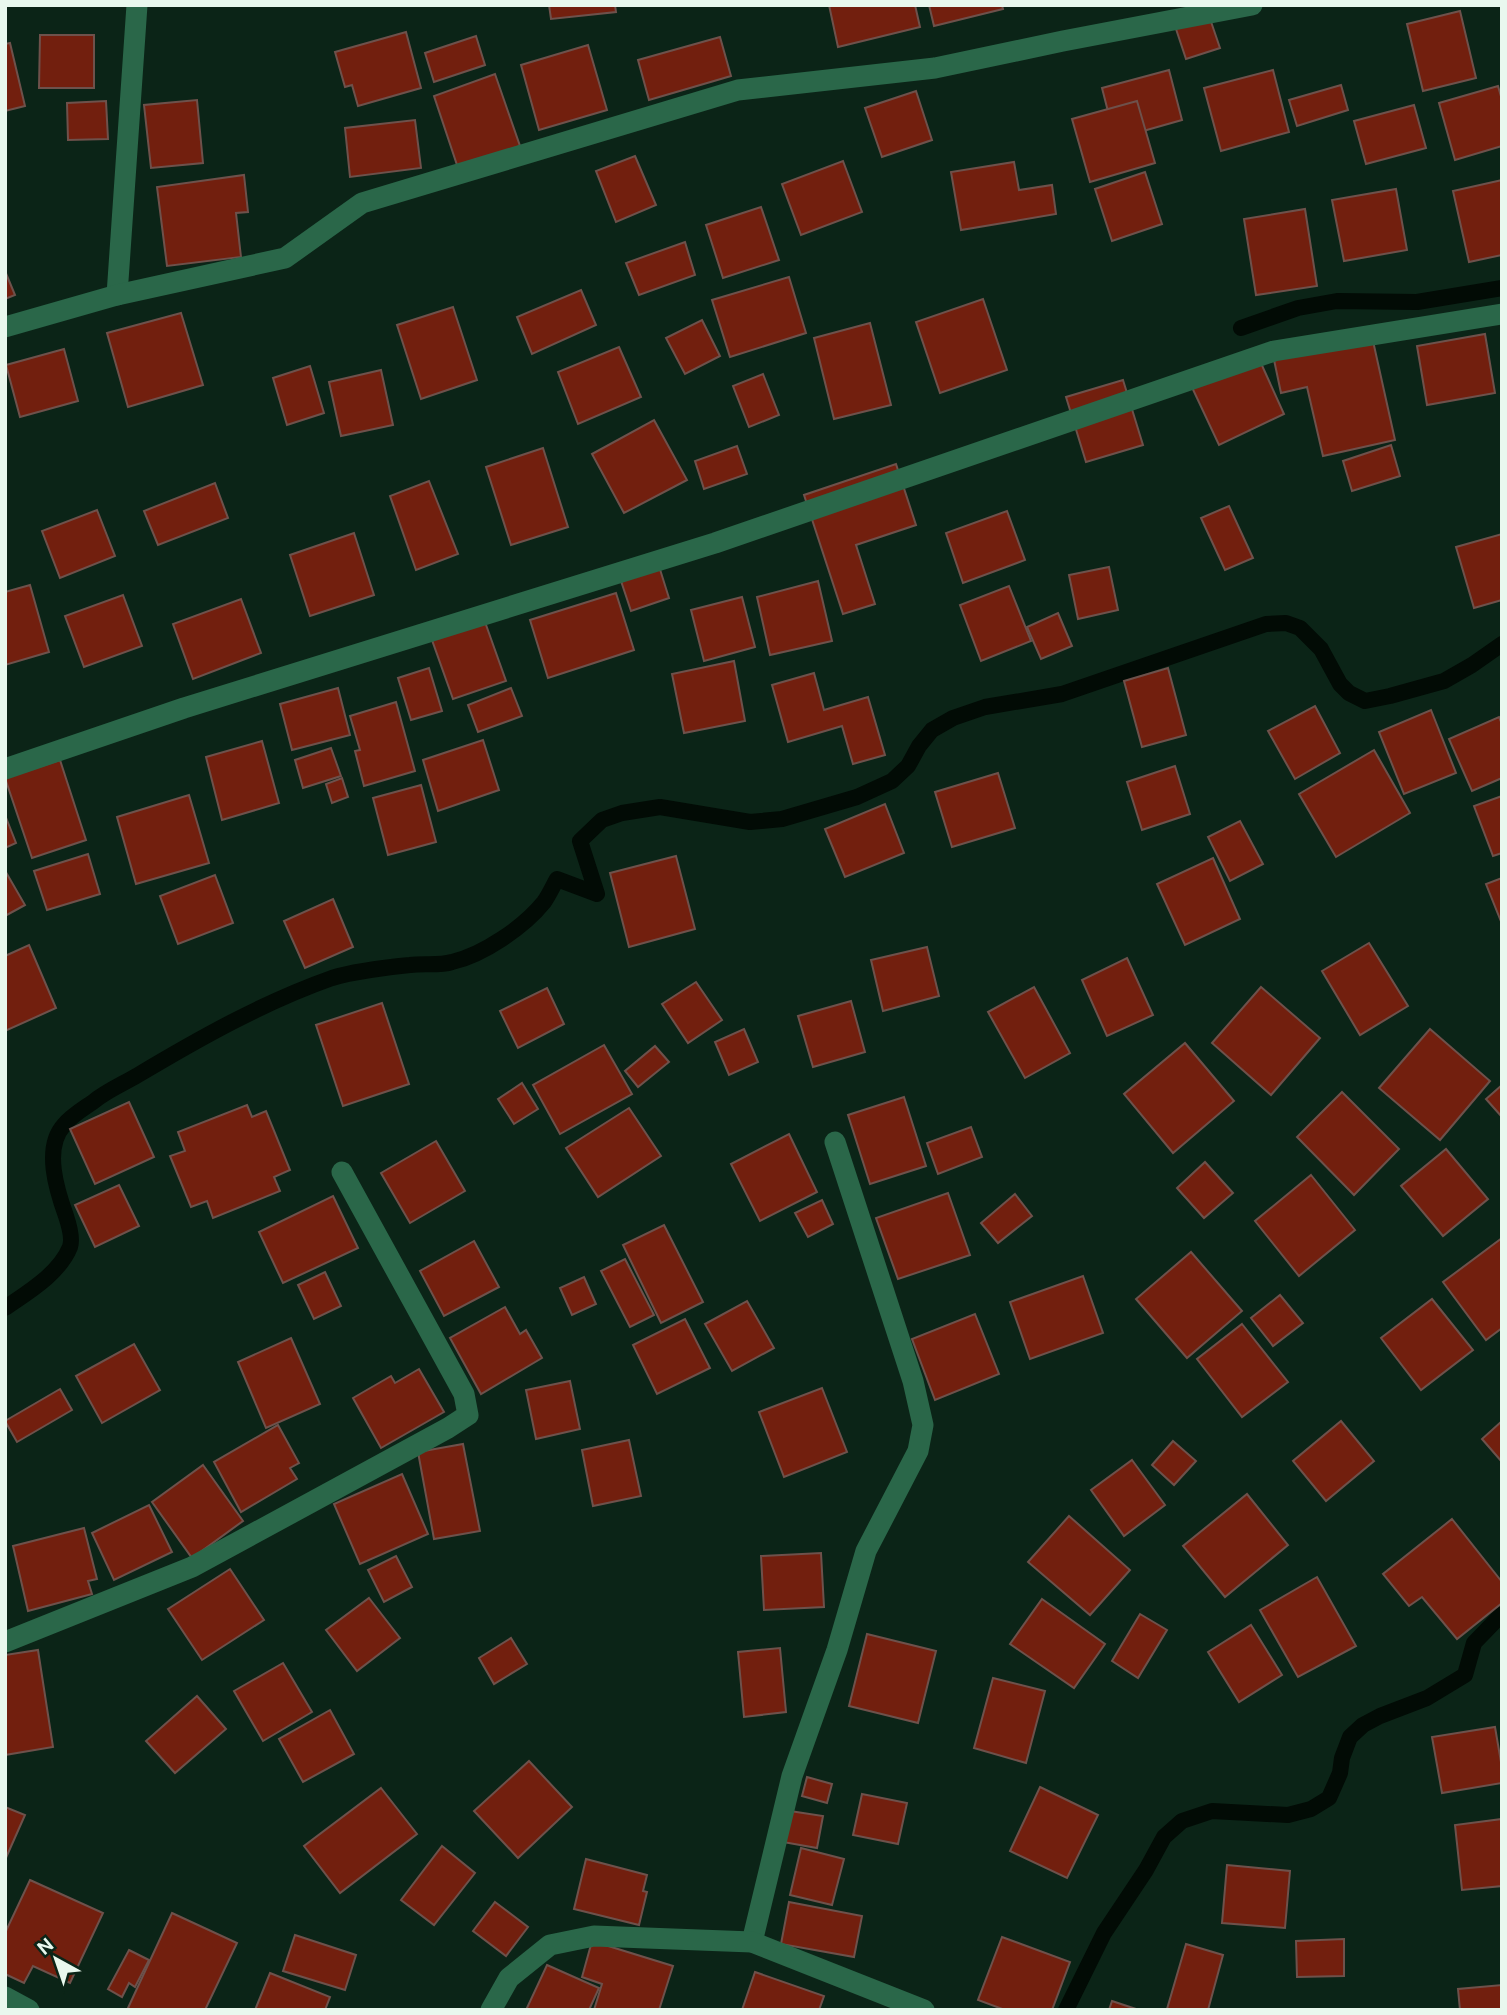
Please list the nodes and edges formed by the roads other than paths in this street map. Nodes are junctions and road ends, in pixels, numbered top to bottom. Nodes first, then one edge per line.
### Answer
1 (137, 5) edge
2 (1252, 5) edge
3 (117, 296) junction
4 (1502, 314) edge
5 (5, 327) edge
6 (5, 769) edge
7 (835, 1142) dead end
8 (342, 1172) dead end
9 (5, 1642) edge
10 (752, 1942) junction
11 (5, 1997) edge
12 (29, 2010) edge
13 (491, 2010) edge
14 (924, 2010) edge

1 - 3 street
2 - 3 street
3 - 5 street
4 - 6 street
7 - 10 street
8 - 9 street
10 - 13 street
10 - 14 street
11 - 12 street

